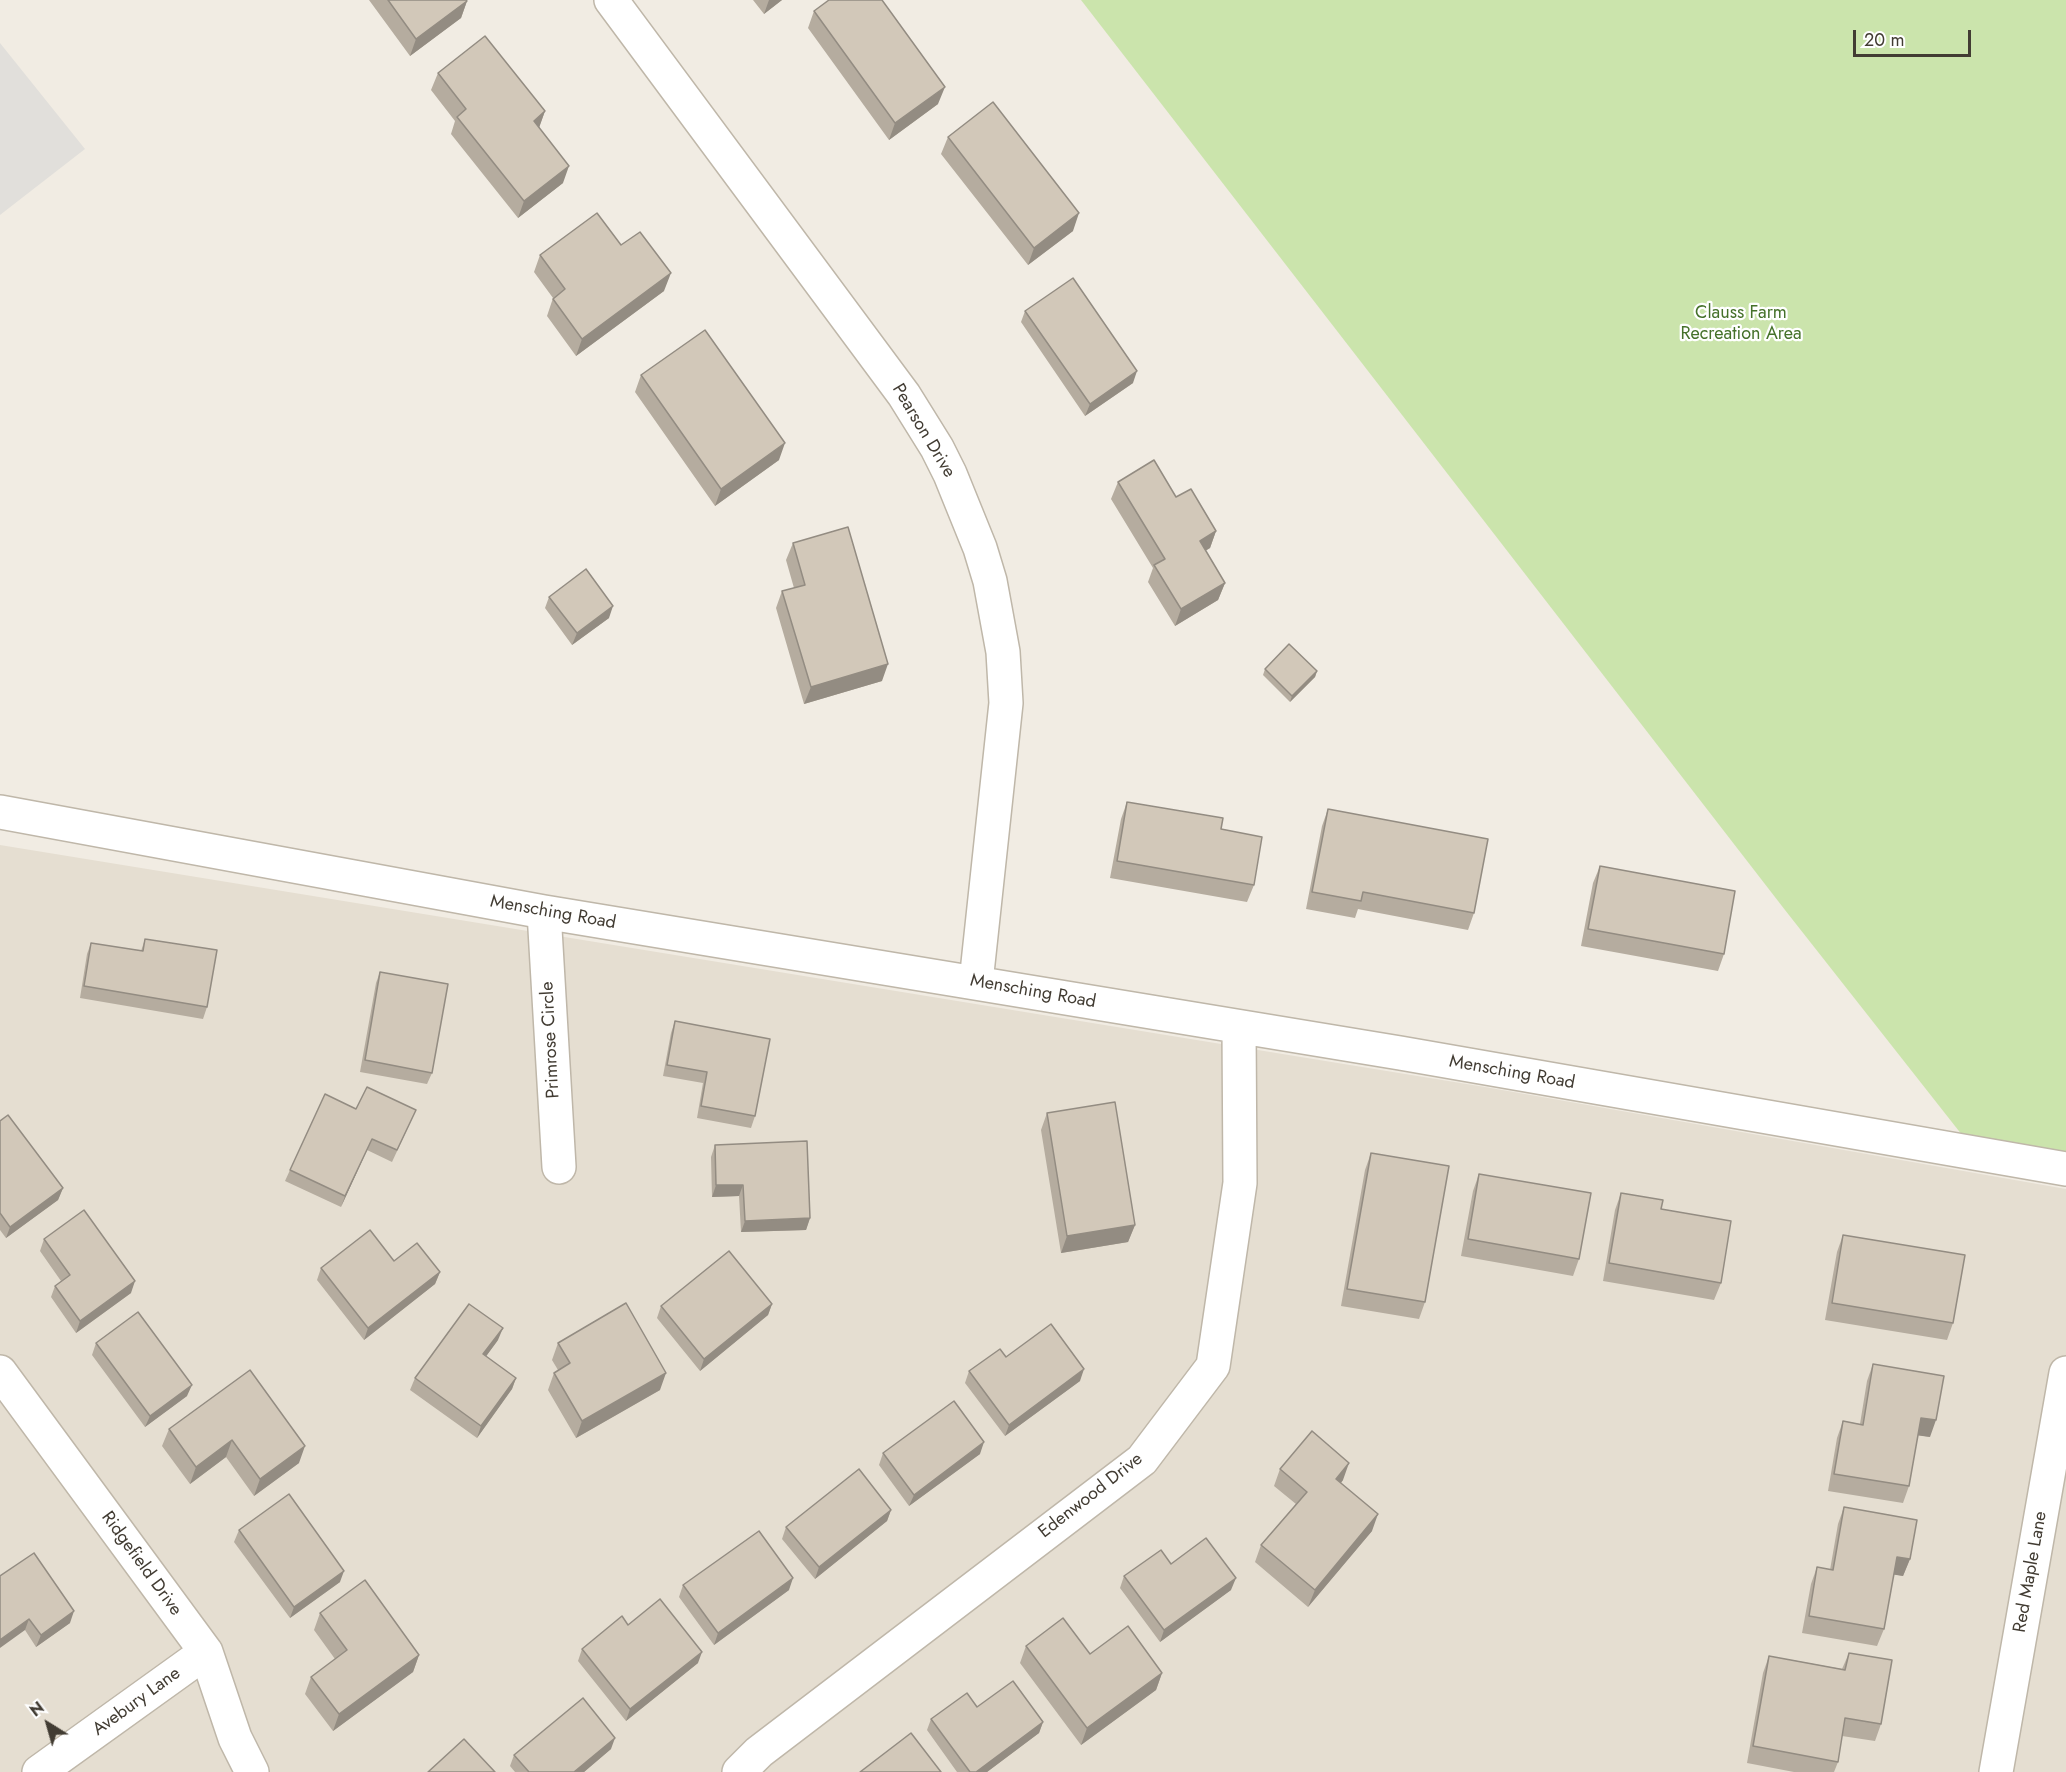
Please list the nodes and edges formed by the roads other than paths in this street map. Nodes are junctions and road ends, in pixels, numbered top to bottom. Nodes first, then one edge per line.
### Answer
1 (611, 0) edge
2 (0, 813) edge
3 (544, 912) junction
4 (976, 982) junction
5 (1239, 1027) junction
6 (559, 1167) dead end
7 (2066, 1169) edge
8 (0, 1372) edge
9 (2066, 1373) edge
10 (206, 1652) junction
11 (39, 1772) edge
12 (252, 1772) edge
13 (739, 1772) edge
14 (1996, 1772) edge

1 - 4 street, Pearson Drive
2 - 3 street, Mensching Road
3 - 4 street, Mensching Road
3 - 6 street, Primrose Circle
4 - 5 street, Mensching Road
5 - 7 street, Mensching Road
5 - 13 street, Edenwood Drive
8 - 10 street, Ridgefield Drive
9 - 14 street, Red Maple Lane
10 - 11 street, Avebury Lane
10 - 12 street, Ridgefield Drive

